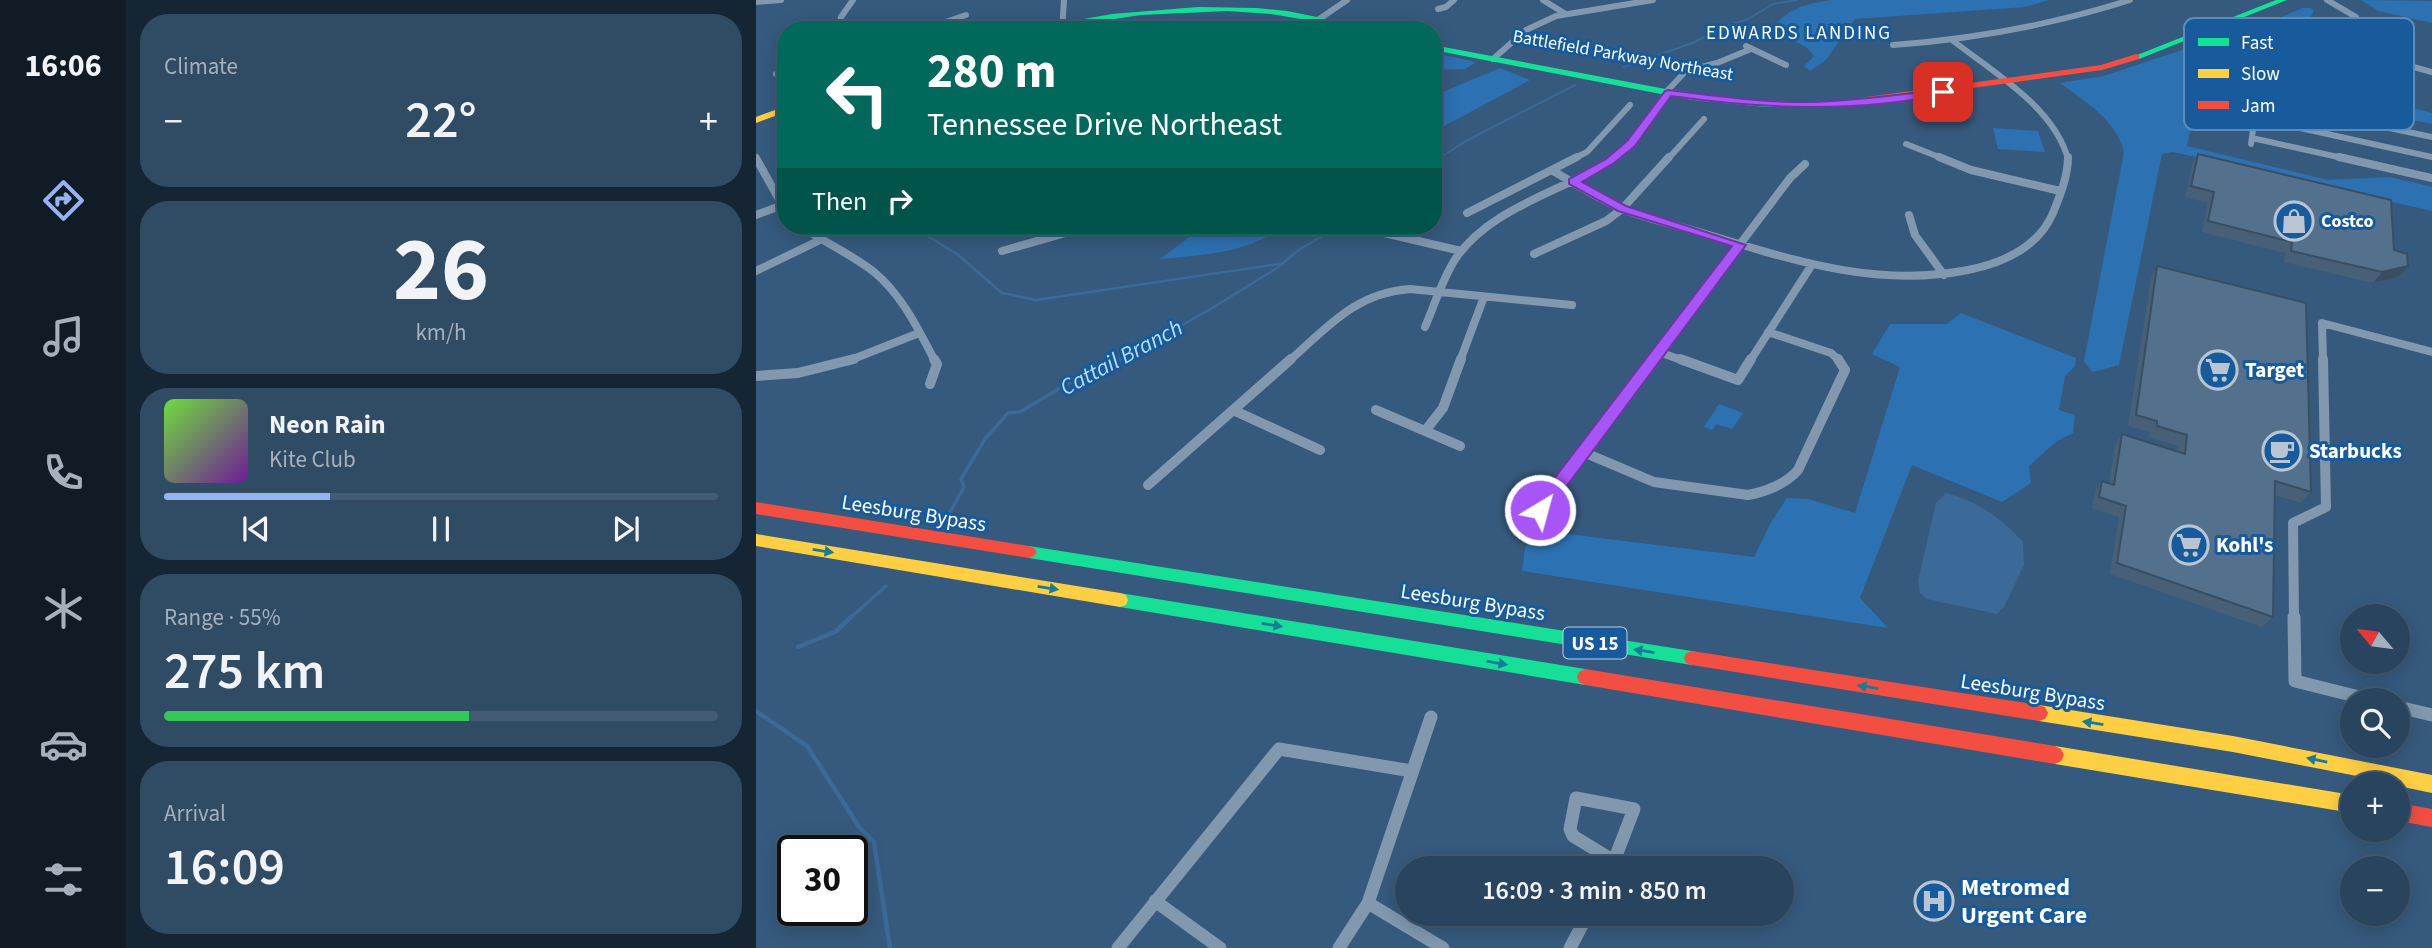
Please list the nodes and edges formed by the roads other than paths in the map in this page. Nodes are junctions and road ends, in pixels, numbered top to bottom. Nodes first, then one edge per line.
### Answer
1 (781, 0) edge
2 (853, 0) edge
3 (1064, 0) edge
4 (1347, 0) edge
5 (1454, 0) edge
6 (1543, 0) edge
7 (1653, 0) edge
8 (2130, 0) edge
9 (2255, 0) edge
10 (2283, 0) edge
11 (2327, 0) edge
12 (756, 2) edge
13 (1438, 9) dead end
14 (1564, 13) junction
15 (966, 15) dead end
16 (2210, 18) edge
17 (2237, 18) edge
18 (2356, 18) edge
19 (840, 21) edge
20 (948, 21) edge
21 (1062, 21) edge
22 (1094, 21) edge
23 (1316, 21) joint
24 (2184, 28) edge
25 (2184, 39) edge
26 (1952, 40) junction
27 (1442, 42) edge
28 (1743, 45) dead end
29 (1893, 45) dead end
30 (1442, 48) edge
31 (1751, 49) junction
32 (1496, 56) junction
33 (1786, 65) dead end
34 (2414, 67) edge
35 (2432, 72) edge
36 (2001, 80) junction
37 (1671, 90) junction
38 (777, 105) edge
39 (1630, 105) dead end
40 (777, 112) edge
41 (756, 113) edge
42 (1704, 119) dead end
43 (756, 120) edge
44 (2253, 130) edge
45 (2309, 130) edge
46 (2402, 130) edge
47 (2432, 137) edge
48 (1906, 145) dead end
49 (2432, 157) edge
50 (756, 158) edge
51 (1805, 164) dead end
52 (1553, 171) junction
53 (2432, 178) edge
54 (1573, 182) junction
55 (2060, 191) junction
56 (777, 194) edge
57 (1622, 209) junction
58 (777, 210) edge
59 (1467, 212) dead end
60 (756, 215) edge
61 (1909, 215) dead end
62 (813, 235) edge
63 (1058, 235) edge
64 (1393, 235) edge
65 (820, 240) junction
66 (1740, 245) junction
67 (1002, 251) dead end
68 (1461, 251) junction
69 (1534, 254) dead end
70 (1811, 266) junction
71 (756, 271) edge
72 (1944, 275) junction
73 (1440, 292) junction
74 (1484, 297) junction
75 (1572, 304) dead end
76 (1424, 327) dead end
77 (1768, 332) junction
78 (919, 333) junction
79 (1659, 352) junction
80 (2432, 352) edge
81 (756, 376) edge
82 (930, 384) dead end
83 (1233, 410) junction
84 (1376, 410) dead end
85 (1424, 431) junction
86 (1460, 446) dead end
87 (1320, 450) dead end
88 (1583, 453) junction
89 (1148, 485) dead end
90 (756, 508) edge
91 (1540, 510) dead end
92 (756, 540) edge
93 (2340, 692) edge
94 (2410, 710) edge
95 (2432, 715) edge
96 (1430, 717) dead end
97 (1412, 771) junction
98 (2432, 784) edge
99 (2340, 802) edge
100 (2410, 814) edge
101 (2432, 818) edge
102 (1612, 864) edge
103 (1155, 901) junction
104 (1368, 903) junction
105 (1582, 926) edge
106 (1118, 948) edge
107 (1220, 948) edge
108 (1339, 948) edge
109 (1443, 948) edge
110 (1570, 948) edge

1 - 12 street
2 - 19 street
3 - 21 street
4 - 23 street
5 - 13 street
6 - 14 street
7 - 14 street
8 - 26 street
9 - 16 main road, Battlefield Parkway Northeast
10 - 17 main road, Battlefield Parkway Northeast
11 - 18 street
14 - 32 street
15 - 20 street
22 - 23 main road
24 - 36 main road, Battlefield Parkway Northeast
25 - 36 main road, Battlefield Parkway Northeast
26 - 29 street
26 - 36 street
27 - 32 main road, Battlefield Parkway Northeast
28 - 31 street
30 - 32 main road, Battlefield Parkway Northeast
31 - 33 street
31 - 37 street
32 - 37 main road, Battlefield Parkway Northeast
34 - 35 street
36 - 37 main road, Battlefield Parkway Northeast
36 - 55 street
37 - 54 street
38 - 41 main road
39 - 52 street
40 - 43 main road
42 - 57 street
44 - 53 street
45 - 49 street
46 - 47 street
48 - 55 street
50 - 56 street
51 - 66 street
52 - 54 street
52 - 59 street
54 - 57 street
54 - 68 street
55 - 72 street
57 - 66 street
57 - 69 street
58 - 60 street
61 - 72 street
62 - 65 street
63 - 67 street
64 - 68 street
65 - 71 street
65 - 78 street
66 - 70 street
66 - 79 street
68 - 73 street
70 - 72 street
70 - 77 street
73 - 74 street
73 - 76 street
73 - 83 street
74 - 75 street
74 - 85 street
77 - 79 street
77 - 88 street
78 - 81 street
78 - 82 street
79 - 88 street
80 - 93 street
83 - 87 street
83 - 89 street
84 - 85 street
85 - 86 street
88 - 91 street
98 -> 90 main road, Leesburg Bypass / US 15
92 -> 99 main road, US 15
94 - 95 street
96 - 97 street
97 - 103 street
97 - 104 street
100 - 101 main road
102 - 102 street
103 - 106 street
103 - 107 street
104 - 108 street
104 - 109 street
105 - 110 street

